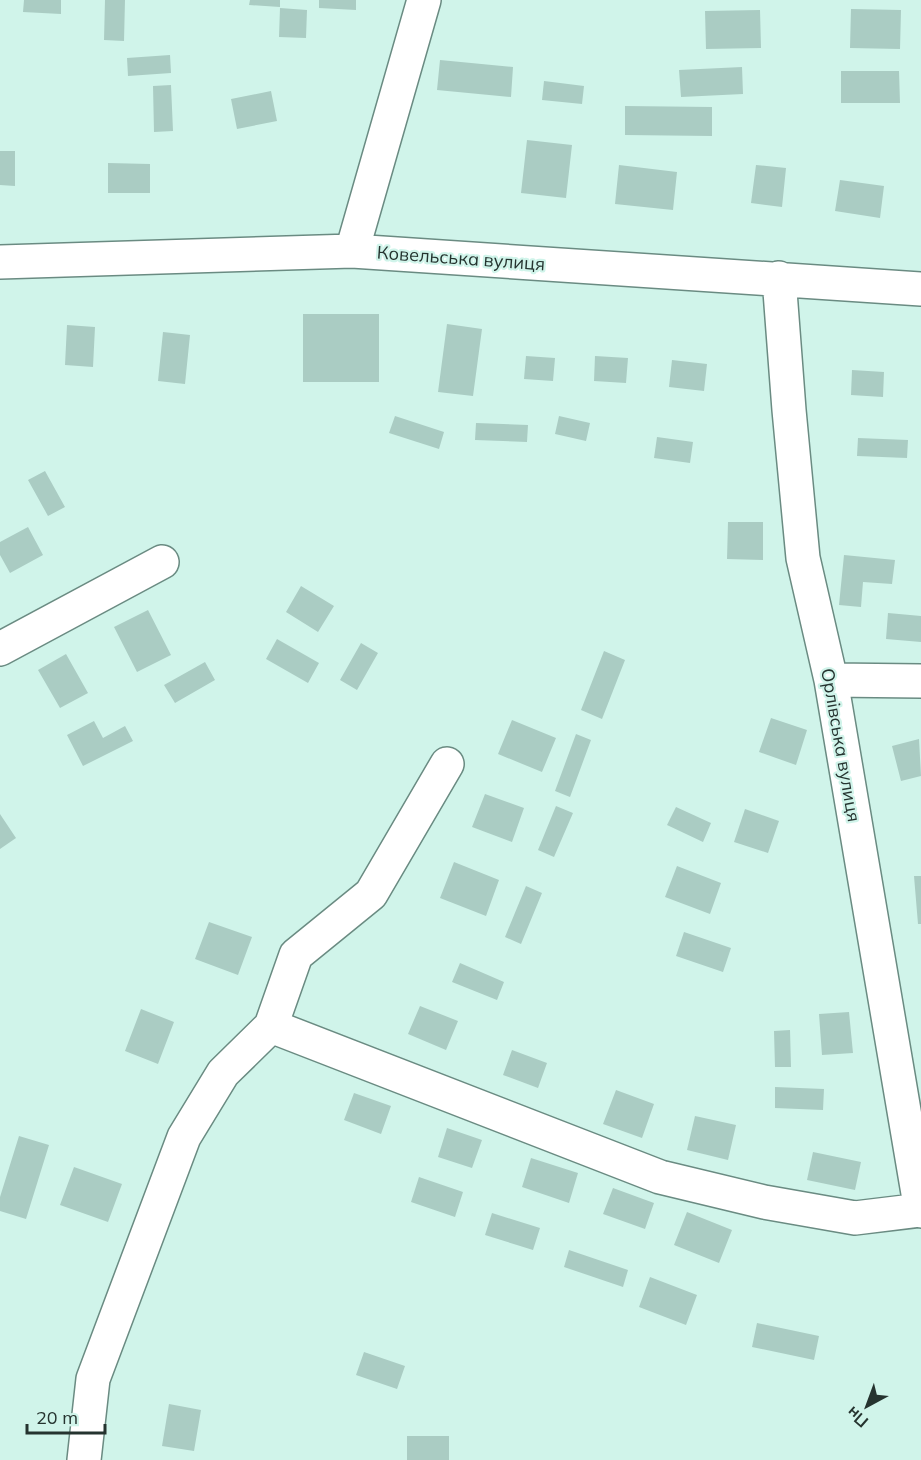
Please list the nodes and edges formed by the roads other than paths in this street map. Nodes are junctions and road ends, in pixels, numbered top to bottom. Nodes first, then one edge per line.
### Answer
1 (424, 0) edge
2 (352, 251) junction
3 (0, 262) edge
4 (779, 278) junction
5 (921, 289) edge
6 (162, 562) dead end
7 (0, 649) edge
8 (831, 680) junction
9 (921, 681) edge
10 (447, 764) dead end
11 (271, 1026) junction
12 (921, 1210) edge
13 (84, 1460) edge

1 - 2 street
2 - 3 street, Ковельська вулиця
2 - 4 street, Ковельська вулиця
4 - 5 street, Ковельська вулиця
4 - 8 street, Орлівська вулиця
6 - 7 street
8 - 9 street
8 - 12 street, Орлівська вулиця
10 - 11 street
11 - 12 street
11 - 13 street

